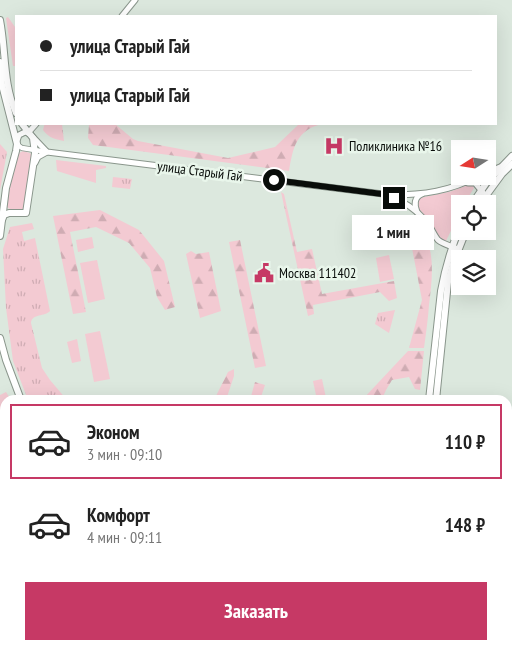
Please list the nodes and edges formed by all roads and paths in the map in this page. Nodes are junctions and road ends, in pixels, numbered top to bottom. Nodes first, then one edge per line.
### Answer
1 (135, 0) edge
2 (123, 15) edge
3 (0, 20) edge
4 (0, 62) edge
5 (0, 89) edge
6 (5, 102) junction
7 (15, 110) edge
8 (23, 125) edge
9 (35, 125) edge
10 (30, 135) junction
11 (17, 141) junction
12 (24, 149) junction
13 (35, 150) junction
14 (47, 152) junction
15 (512, 156) edge
16 (34, 163) junction
17 (512, 164) edge
18 (502, 165) junction
19 (496, 168) edge
20 (461, 185) edge
21 (477, 185) edge
22 (483, 192) junction
23 (382, 194) junction
24 (424, 194) junction
25 (480, 195) edge
26 (482, 195) edge
27 (4, 204) junction
28 (12, 213) junction
29 (419, 214) junction
30 (1, 224) junction
31 (0, 236) edge
32 (457, 240) edge
33 (460, 240) edge
34 (455, 248) junction
35 (441, 320) junction
36 (0, 338) edge
37 (19, 395) edge
38 (430, 395) edge
39 (436, 395) edge

1 - 2 street
3 - 7 main road
4 - 6 main road
5 - 6 main road
6 - 11 main road
8 - 10 main road
9 - 10 street
10 - 11 street
10 - 12 street
10 - 13 main road
10 - 14 street
11 - 12 street
11 - 27 main road
12 - 13 street, улица Старый Гай
13 - 14 street, улица Старый Гай
13 - 16 main road
14 - 16 street
14 - 23 street, улица Старый Гай
15 - 18 main road
16 - 28 main road
17 - 22 main road
18 - 19 street
18 - 22 main road
20 - 24 street, улица Старый Гай
21 - 22 street
22 - 25 main road
22 - 26 main road
23 - 24 street, улица Старый Гай
23 - 29 street, улица Старый Гай
24 - 29 street
27 - 28 main road
27 - 30 main road
28 - 30 main road
29 - 34 street, улица Старый Гай
30 - 31 main road
32 - 34 main road
33 - 34 main road
34 - 35 main road
35 - 38 main road
35 - 39 main road
36 - 37 main road

